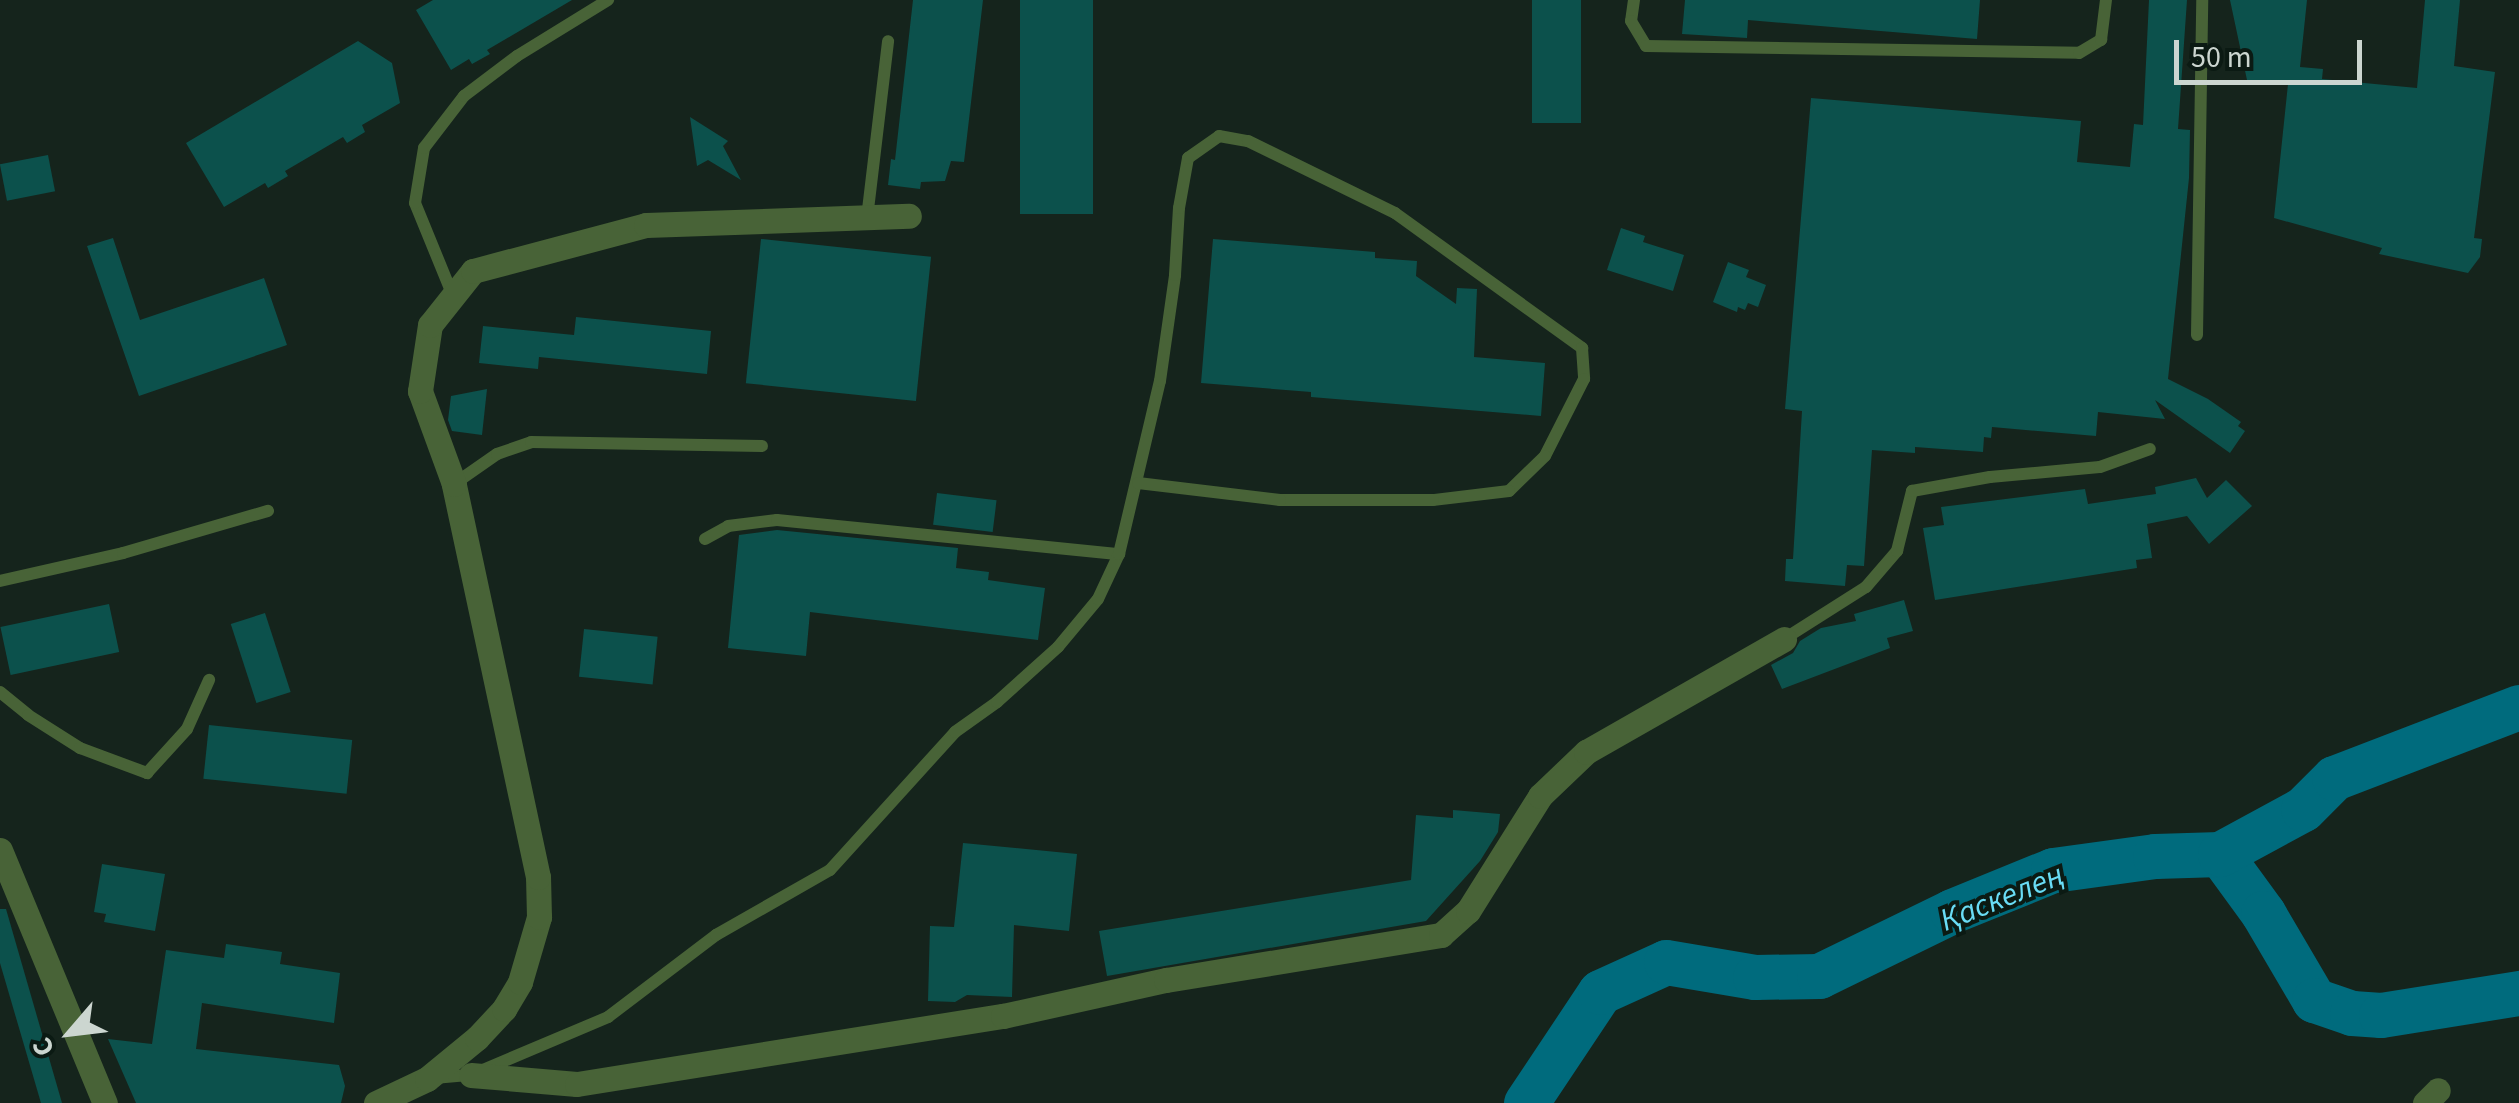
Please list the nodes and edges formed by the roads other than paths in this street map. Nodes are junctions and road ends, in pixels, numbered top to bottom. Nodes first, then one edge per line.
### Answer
1 (608, 0) edge
2 (1634, 0) edge
3 (2106, 0) edge
4 (2202, 0) edge
5 (888, 40) dead end
6 (908, 216) dead end
7 (868, 218) junction
8 (453, 296) junction
9 (2197, 335) dead end
10 (762, 446) dead end
11 (2150, 450) dead end
12 (1138, 483) junction
13 (454, 484) junction
14 (268, 511) dead end
15 (705, 539) dead end
16 (1119, 554) junction
17 (0, 581) edge
18 (1784, 639) joint
19 (209, 680) dead end
20 (0, 692) edge
21 (0, 850) edge
22 (470, 1075) junction
23 (427, 1078) junction
24 (105, 1103) edge
25 (376, 1103) edge

1 - 8 lane
2 - 3 lane
4 - 9 lane
5 - 7 lane
6 - 7 street
7 - 8 street
8 - 13 street
10 - 13 lane
11 - 18 lane
12 - 12 lane
12 - 16 lane
13 - 23 street
14 - 17 lane
15 - 16 lane
16 - 22 lane
18 - 22 street
19 - 20 lane
21 - 24 street
22 - 23 lane
23 - 25 street

